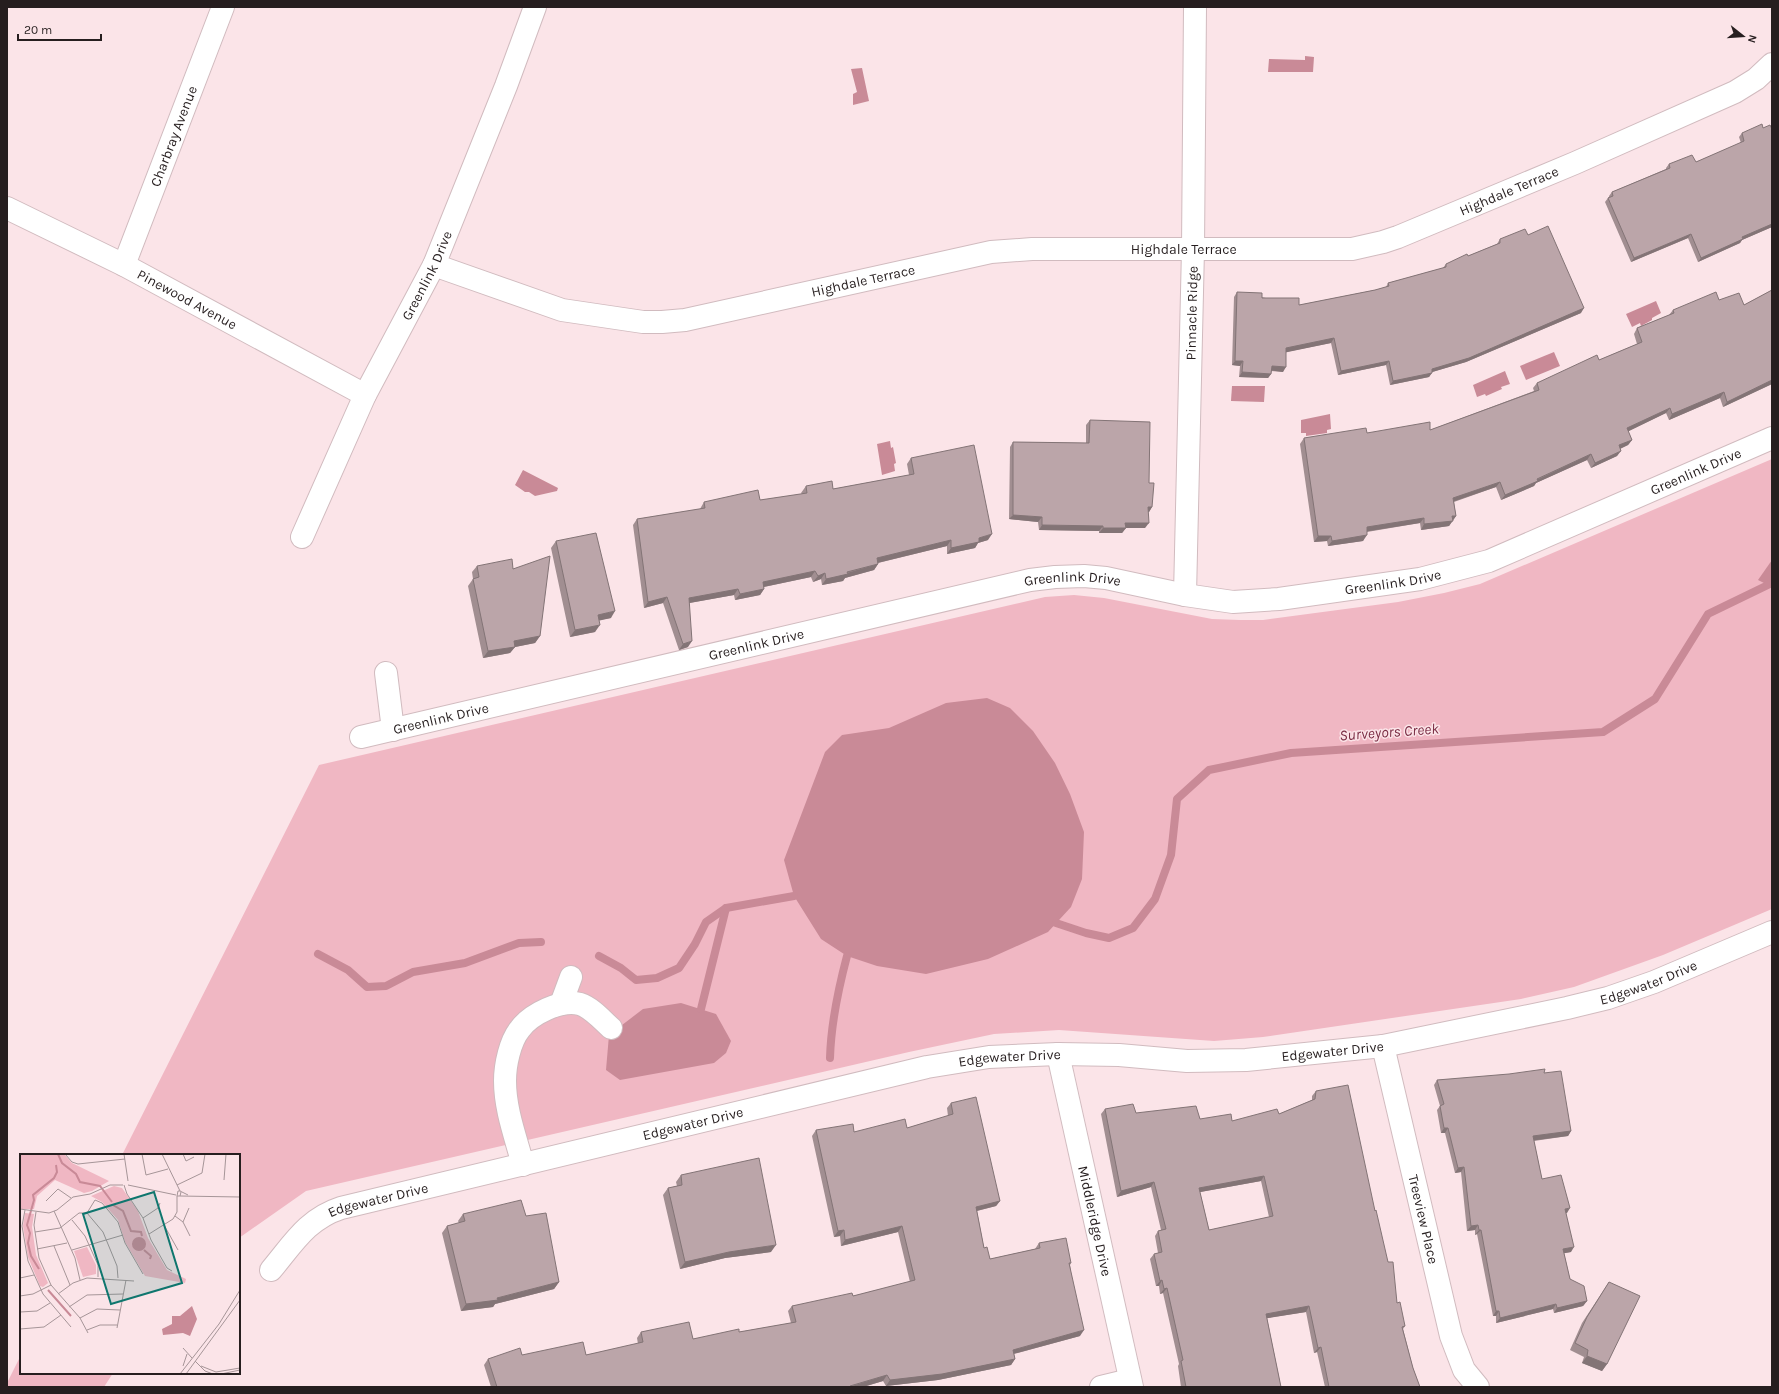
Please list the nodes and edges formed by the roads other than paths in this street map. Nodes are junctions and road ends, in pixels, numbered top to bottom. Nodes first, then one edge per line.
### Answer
1 (223, 7) edge
2 (535, 7) edge
3 (1195, 7) edge
4 (1772, 65) edge
5 (7, 208) edge
6 (1193, 249) junction
7 (124, 264) junction
8 (434, 265) junction
9 (365, 395) junction
10 (1772, 438) edge
11 (302, 537) dead end
12 (1185, 595) junction
13 (386, 673) dead end
14 (393, 730) junction
15 (361, 737) dead end
16 (1772, 932) edge
17 (571, 977) dead end
18 (562, 1004) junction
19 (611, 1028) dead end
20 (1383, 1046) junction
21 (1058, 1054) junction
22 (523, 1165) junction
23 (271, 1270) dead end
24 (1131, 1384) edge
25 (1101, 1387) edge
26 (1478, 1387) edge

1 - 7 street, Charbray Avenue
2 - 8 street, Greenlink Drive
3 - 6 street, Pinnacle Ridge
4 - 6 street, Highdale Terrace
5 - 7 street, Pinewood Avenue
6 - 8 street, Highdale Terrace
6 - 12 street, Pinnacle Ridge
7 - 9 street, Pinewood Avenue
8 - 9 street, Greenlink Drive
9 - 11 street, Greenlink Drive
10 - 12 street, Greenlink Drive
12 - 14 street, Greenlink Drive
13 - 14 street
14 - 15 street, Greenlink Drive
16 - 20 street, Edgewater Drive
17 - 18 street
18 - 19 street
18 - 22 street
20 - 21 street, Edgewater Drive
20 - 26 street, Treeview Place
21 - 22 street, Edgewater Drive
21 - 24 street, Middleridge Drive
22 - 23 street, Edgewater Drive
24 - 25 street

